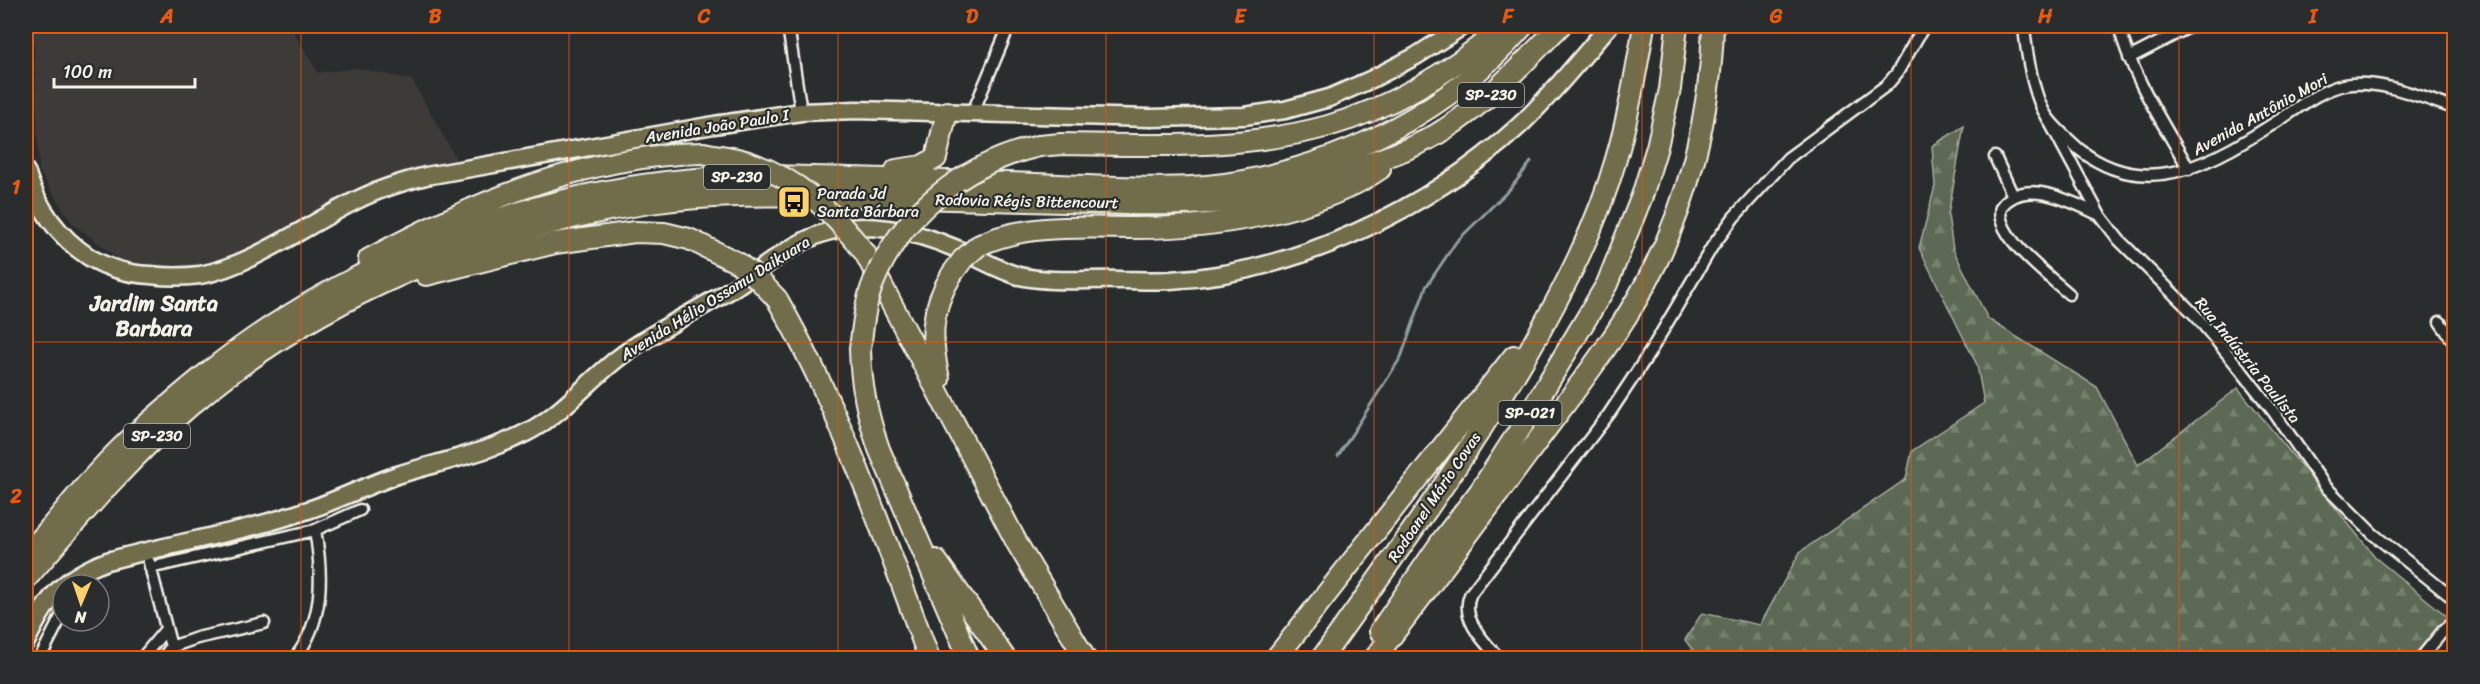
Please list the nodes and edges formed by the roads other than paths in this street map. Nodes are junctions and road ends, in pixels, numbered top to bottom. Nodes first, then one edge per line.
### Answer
1 (788, 26) edge
2 (1009, 26) edge
3 (1463, 26) edge
4 (1505, 26) edge
5 (1523, 26) edge
6 (1560, 26) edge
7 (1609, 26) edge
8 (1644, 26) edge
9 (1677, 26) edge
10 (1713, 26) edge
11 (1924, 26) edge
12 (2024, 26) edge
13 (2119, 26) edge
14 (2191, 26) edge
15 (2129, 58) junction
16 (2454, 108) edge
17 (801, 112) junction
18 (948, 112) junction
19 (973, 112) junction
20 (2047, 117) junction
21 (1410, 148) junction
22 (1995, 157) dead end
23 (2189, 169) junction
24 (26, 171) edge
25 (795, 177) junction
26 (2013, 196) junction
27 (2099, 214) junction
28 (2069, 294) dead end
29 (1557, 303) junction
30 (312, 319) junction
31 (2440, 322) dead end
32 (2454, 342) edge
33 (238, 350) junction
34 (943, 402) junction
35 (360, 510) dead end
36 (906, 515) junction
37 (257, 525) junction
38 (315, 530) junction
39 (262, 543) junction
40 (888, 545) junction
41 (1018, 545) junction
42 (146, 551) junction
43 (26, 556) edge
44 (150, 568) junction
45 (86, 569) junction
46 (84, 573) edge
47 (26, 579) edge
48 (2454, 599) edge
49 (2454, 621) edge
50 (264, 623) dead end
51 (166, 629) junction
52 (53, 633) edge
53 (26, 642) edge
54 (171, 647) junction
55 (40, 658) edge
56 (142, 658) edge
57 (163, 658) edge
58 (295, 658) edge
59 (929, 658) edge
60 (942, 658) edge
61 (969, 658) edge
62 (1005, 658) edge
63 (1070, 658) edge
64 (1085, 658) edge
65 (1276, 658) edge
66 (1322, 658) edge
67 (1362, 658) edge
68 (1375, 658) edge
69 (1499, 658) edge
70 (2421, 658) edge

1 - 17 street
2 - 19 street
3 - 19 main road, Avenida João Paulo I
4 - 36 highway, bridge
5 - 25 highway, Rodovia Régis Bittencourt / SP-230
6 - 21 highway, Rodovia Régis Bittencourt / SP-230
7 - 37 main road, Avenida Hélio Ossamu Daikuara
8 - 29 highway, Rodoanel Mário Covas / SP-021
9 - 67 highway, Rodoanel Mário Covas / SP-021
10 - 68 highway
11 - 69 street
12 - 20 street, Avenida Antônio Mori
13 - 15 street
14 - 15 street
15 - 23 street
16 - 23 street, Avenida Antônio Mori
17 - 18 main road, Avenida João Paulo I
17 - 24 main road, Avenida João Paulo I
18 - 19 main road, Avenida João Paulo I
18 - 25 highway
20 - 23 street, Avenida Antônio Mori
20 - 27 street, Rua Indústria Paulista
21 - 30 highway, Rodovia Régis Bittencourt / SP-230
21 - 34 highway, bridge
22 - 26 street
25 - 33 highway, Rodovia Régis Bittencourt / SP-230
26 - 27 street
26 - 28 street
27 - 48 street, Rua Indústria Paulista
29 - 65 highway
29 - 66 highway, Rodoanel Mário Covas / SP-021
30 - 40 highway, bridge
30 - 47 highway, Rodovia Régis Bittencourt / SP-230
31 - 32 street
33 - 34 highway, bridge
33 - 43 highway, Rodovia Régis Bittencourt / SP-230
34 - 41 highway
35 - 38 street
36 - 61 highway
36 - 62 highway
37 - 39 street
37 - 42 main road, Avenida Hélio Ossamu Daikuara
38 - 39 street
38 - 58 street
39 - 44 street
40 - 59 highway
40 - 60 highway
41 - 63 highway
41 - 64 highway
42 - 44 street
42 - 45 main road, Avenida Hélio Ossamu Daikuara
44 - 51 street
45 - 46 street
45 - 53 main road, Avenida Hélio Ossamu Daikuara
49 - 70 street
50 - 54 street
51 - 54 street
51 - 56 street
52 - 55 street
54 - 57 street

